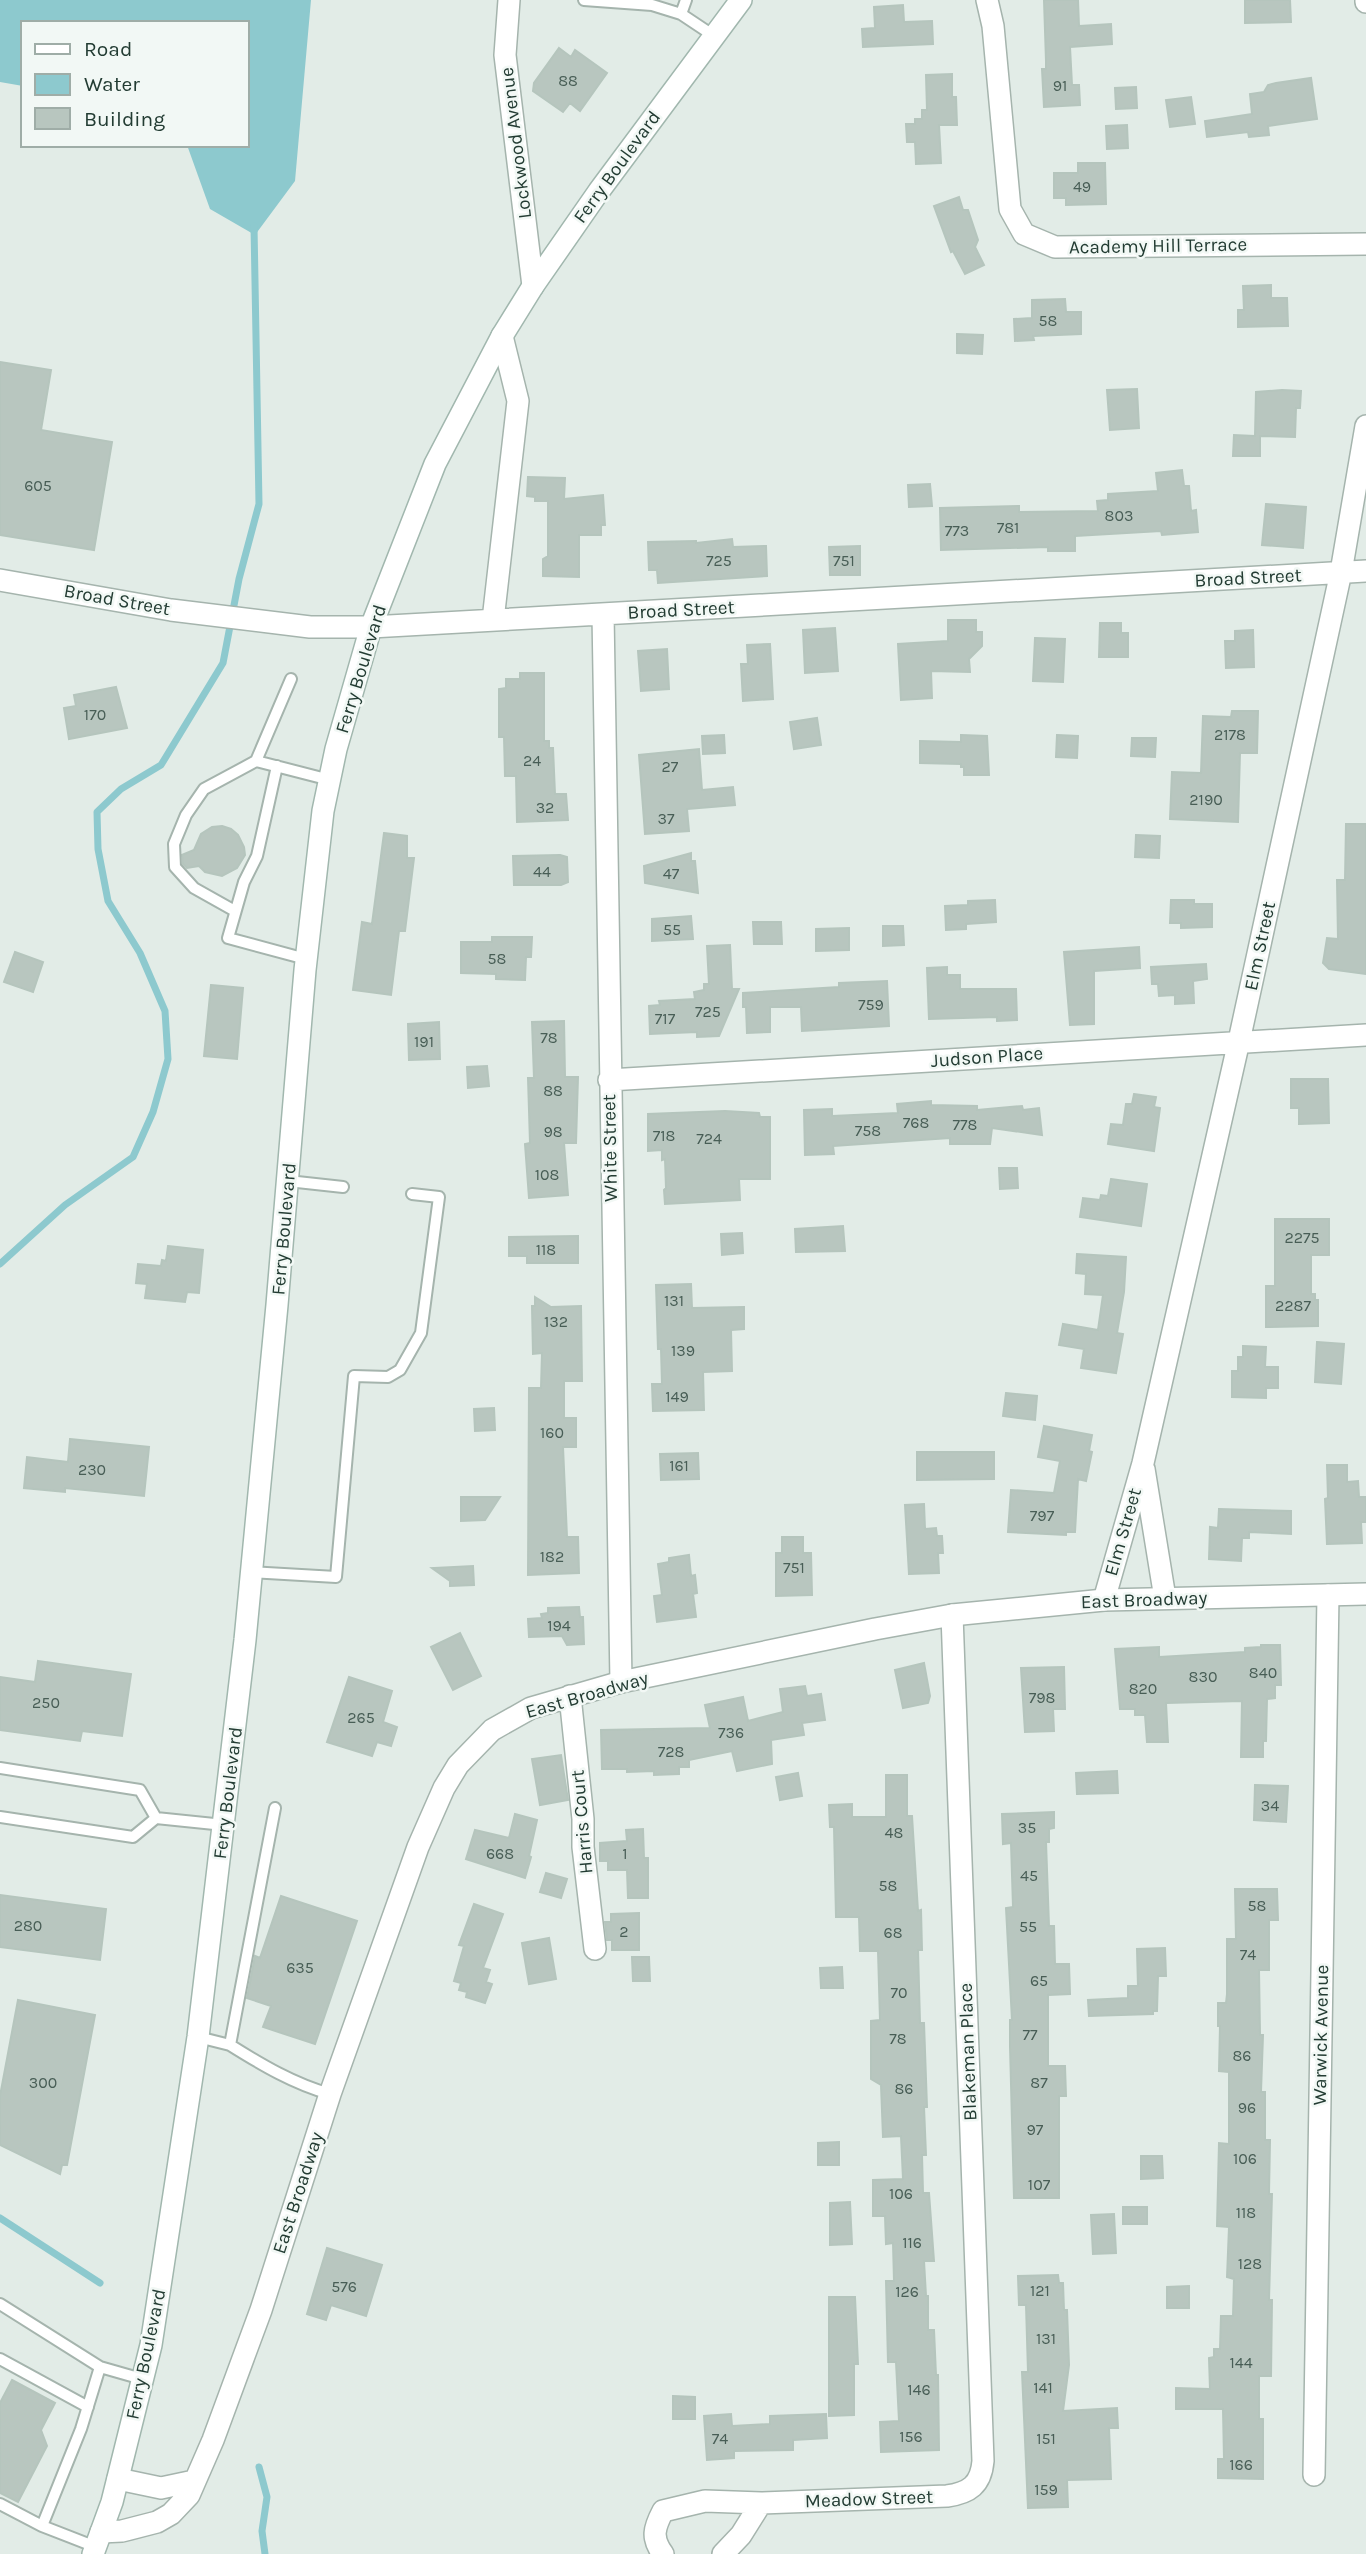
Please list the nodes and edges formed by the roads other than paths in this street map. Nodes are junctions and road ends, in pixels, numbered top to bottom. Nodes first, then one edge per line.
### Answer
1 (509, 0) edge
2 (584, 0) edge
3 (686, 0) edge
4 (741, 0) edge
5 (987, 0) edge
6 (681, 14) junction
7 (714, 36) junction
8 (1366, 244) edge
9 (533, 286) junction
10 (502, 336) junction
11 (1366, 426) edge
12 (1366, 571) edge
13 (1341, 572) junction
14 (0, 580) edge
15 (603, 614) junction
16 (493, 620) junction
17 (371, 627) junction
18 (291, 679) dead end
19 (256, 761) junction
20 (277, 766) junction
21 (330, 780) junction
22 (235, 911) junction
23 (306, 959) junction
24 (1366, 1035) edge
25 (1239, 1041) junction
26 (609, 1080) junction
27 (288, 1181) junction
28 (342, 1187) dead end
29 (412, 1194) dead end
30 (1143, 1463) junction
31 (251, 1572) junction
32 (1366, 1594) edge
33 (1328, 1595) junction
34 (1165, 1598) junction
35 (1104, 1600) junction
36 (952, 1615) junction
37 (621, 1682) junction
38 (570, 1696) junction
39 (0, 1768) edge
40 (275, 1808) dead end
41 (0, 1817) edge
42 (156, 1818) junction
43 (224, 1825) junction
44 (595, 1949) dead end
45 (198, 2037) junction
46 (230, 2045) junction
47 (330, 2094) junction
48 (0, 2304) edge
49 (0, 2359) edge
50 (100, 2367) junction
51 (142, 2379) junction
52 (88, 2407) junction
53 (1314, 2475) dead end
54 (118, 2479) junction
55 (194, 2481) junction
56 (975, 2486) joint
57 (761, 2503) junction
58 (0, 2504) edge
59 (42, 2526) junction
60 (96, 2544) edge
61 (663, 2554) edge
62 (723, 2554) edge

1 - 9 street, Lockwood Avenue
2 - 6 lane
3 - 6 lane
4 - 7 street, Ferry Boulevard
5 - 8 street, Academy Hill Terrace
6 - 7 lane
7 - 9 street, Ferry Boulevard
9 - 10 street, Ferry Boulevard
10 - 16 street
10 - 17 street, Ferry Boulevard
11 - 13 street, Elm Street
12 - 13 street, Broad Street
13 - 15 street, Broad Street
13 - 25 street, Elm Street
14 - 17 street, Broad Street
15 - 16 street, Broad Street
15 - 26 street, White Street
16 - 17 street, Broad Street
17 - 21 street, Ferry Boulevard
18 - 19 lane
19 - 20 lane
19 - 22 lane
20 - 21 lane
20 - 22 lane
21 - 23 street, Ferry Boulevard
22 - 23 lane
23 - 27 street, Ferry Boulevard
24 - 25 street, Judson Place
25 - 26 street, Judson Place
25 - 30 street, Elm Street
26 - 37 street, White Street
27 - 28 lane
27 - 31 street, Ferry Boulevard
29 - 31 lane
30 - 34 street, Elm Street
30 - 35 street, Elm Street
31 - 43 street, Ferry Boulevard
32 - 33 street, East Broadway
33 - 34 street, East Broadway
33 - 53 street, Warwick Avenue
34 - 35 street, East Broadway
35 - 36 street, East Broadway
36 - 37 street, East Broadway
36 - 56 street, Blakeman Place
37 - 38 street, East Broadway
38 - 44 street, Harris Court
38 - 47 street, East Broadway
39 - 42 lane
40 - 46 lane
41 - 42 lane
42 - 43 lane
43 - 45 street, Ferry Boulevard
45 - 46 lane
45 - 51 street, Ferry Boulevard
46 - 47 lane
47 - 55 street, East Broadway
48 - 50 lane
49 - 52 lane
50 - 51 lane
50 - 52 lane
51 - 54 street, Ferry Boulevard
52 - 59 lane
54 - 55 street
54 - 60 street, Ferry Boulevard
55 - 60 street, East Broadway
56 - 57 street, Meadow Street
57 - 61 street, Meadow Street
57 - 62 street
58 - 59 lane
59 - 60 lane

